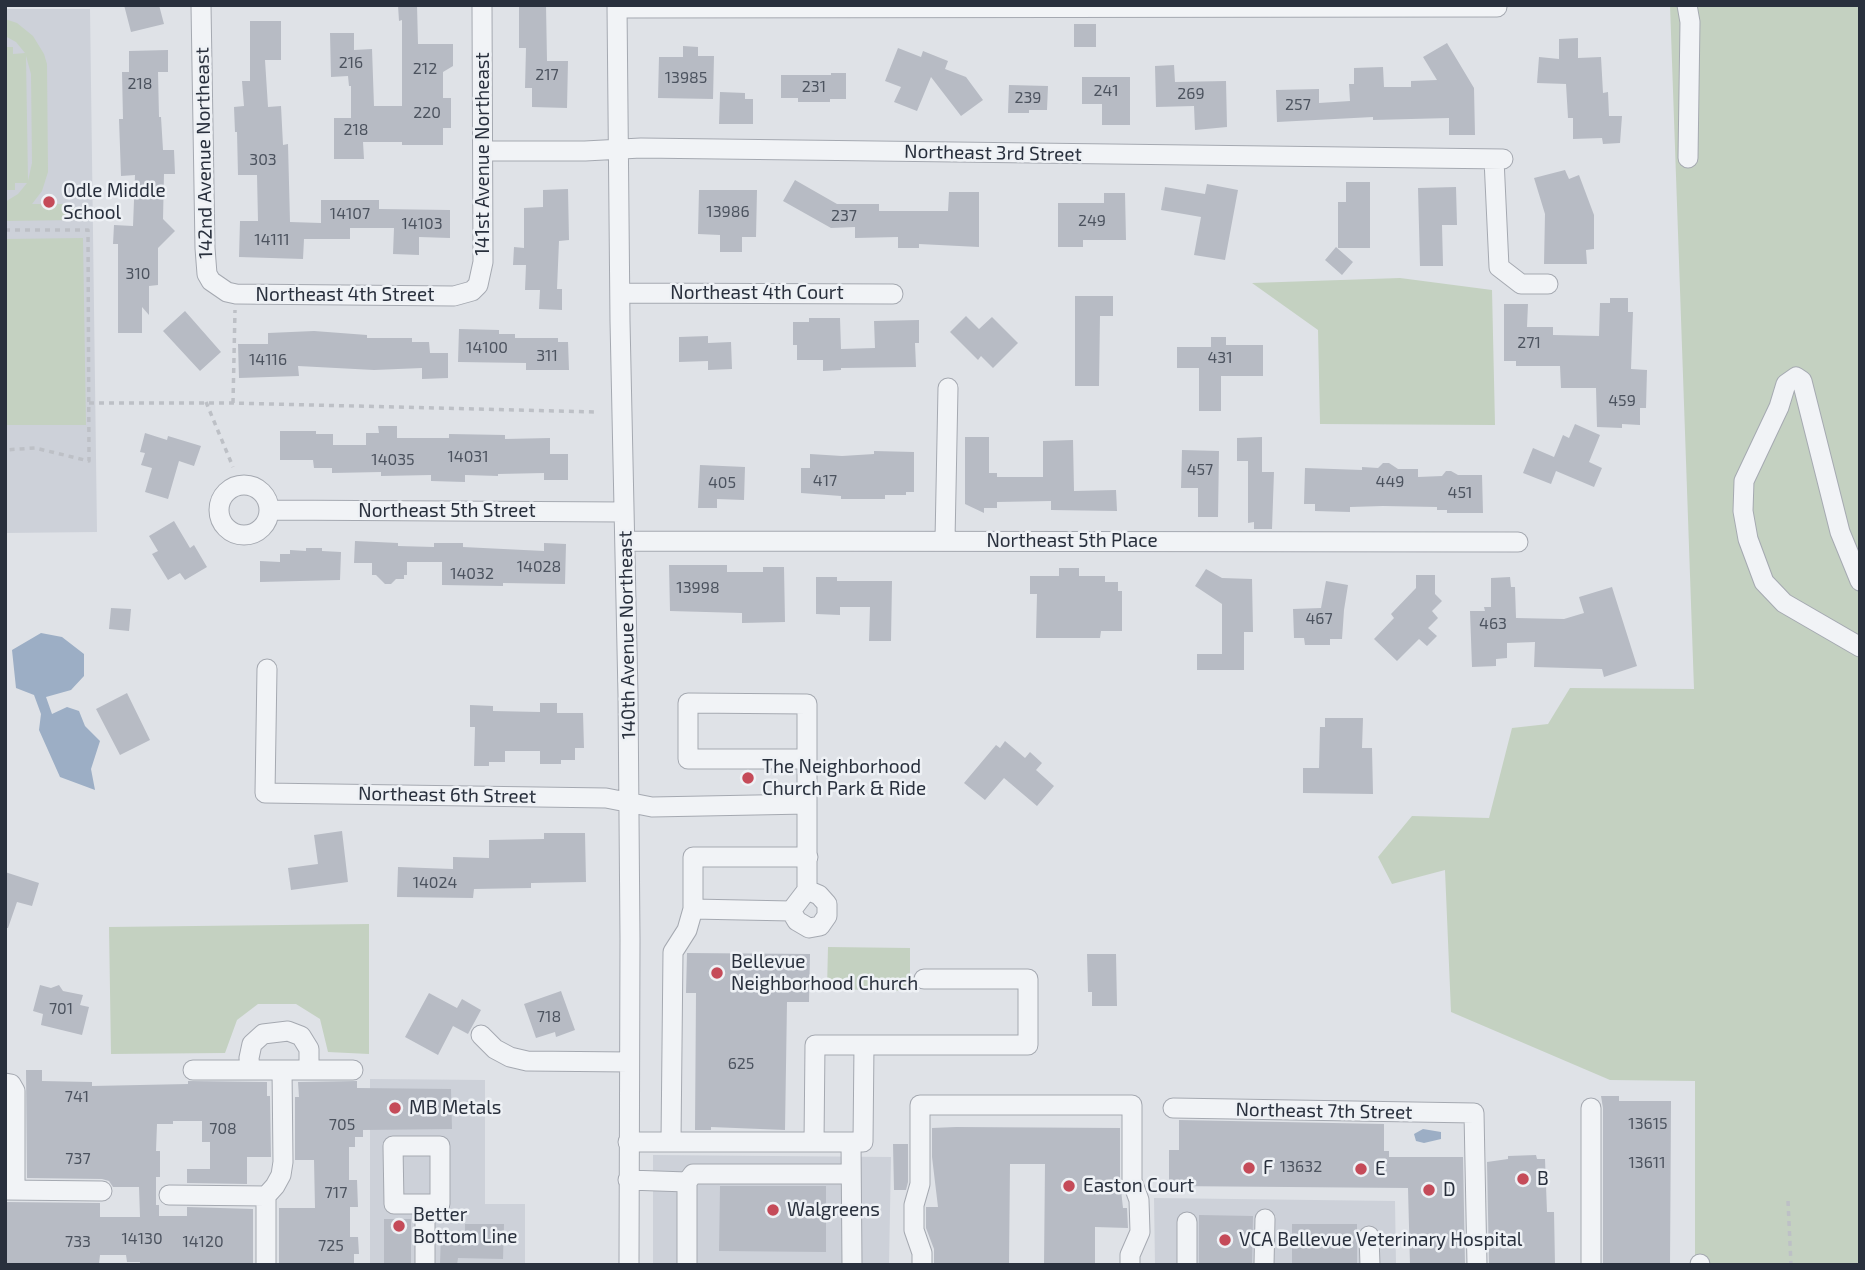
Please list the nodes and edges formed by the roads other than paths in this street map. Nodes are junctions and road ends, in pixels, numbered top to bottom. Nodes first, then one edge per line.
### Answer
1 (201, 5) edge
2 (482, 5) edge
3 (1686, 5) edge
4 (1009, 6) edge
5 (617, 7) edge
6 (1497, 7) dead end
7 (618, 149) junction
8 (484, 151) junction
9 (1688, 158) dead end
10 (1548, 284) dead end
11 (231, 293) joint
12 (464, 293) joint
13 (620, 293) junction
14 (893, 294) dead end
15 (948, 388) dead end
16 (270, 510) dead end
17 (624, 512) junction
18 (945, 540) junction
19 (625, 541) junction
20 (1518, 542) dead end
21 (1856, 557) edge
22 (1860, 581) edge
23 (1860, 647) edge
24 (267, 669) dead end
25 (807, 759) junction
26 (629, 803) junction
27 (807, 804) junction
28 (808, 857) junction
29 (807, 890) junction
30 (693, 909) junction
31 (791, 911) junction
32 (925, 979) dead end
33 (481, 1035) dead end
34 (864, 1045) junction
35 (629, 1062) junction
36 (193, 1070) dead end
37 (250, 1070) junction
38 (282, 1070) junction
39 (309, 1070) junction
40 (353, 1070) dead end
41 (5, 1083) edge
42 (1173, 1108) dead end
43 (1591, 1108) dead end
44 (671, 1141) junction
45 (628, 1142) junction
46 (814, 1142) junction
47 (850, 1142) junction
48 (851, 1174) junction
49 (628, 1180) junction
50 (687, 1182) junction
51 (10, 1190) edge
52 (102, 1191) dead end
53 (169, 1195) dead end
54 (265, 1196) junction
55 (425, 1204) dead end
56 (1265, 1219) dead end
57 (1187, 1222) dead end
58 (1369, 1236) dead end
59 (266, 1265) edge
60 (425, 1265) edge
61 (629, 1265) edge
62 (687, 1265) edge
63 (852, 1265) edge
64 (922, 1265) edge
65 (1130, 1265) edge
66 (1187, 1265) edge
67 (1264, 1265) edge
68 (1370, 1265) edge
69 (1476, 1265) edge
70 (1591, 1265) edge

1 - 11 street, 142nd Avenue Northeast
2 - 8 street, 141st Avenue Northeast
3 - 9 street
4 - 5 street
4 - 6 street
5 - 7 street, 140th Avenue Northeast
7 - 8 street, Northeast 3rd Street
7 - 10 street, Northeast 3rd Street
7 - 13 street, 140th Avenue Northeast
8 - 12 street, 141st Avenue Northeast
11 - 12 street, Northeast 4th Street
13 - 14 street, Northeast 4th Court
13 - 17 street, 140th Avenue Northeast
15 - 18 street
16 - 17 street, Northeast 5th Street
17 - 19 street, 140th Avenue Northeast
18 - 19 street, Northeast 5th Place
18 - 20 street, Northeast 5th Place
19 - 26 street, 140th Avenue Northeast
21 - 22 street
21 - 23 street
24 - 26 street, Northeast 6th Street
25 - 25 street
25 - 27 street
26 - 27 street, Northeast 6th Street
26 - 35 street, 140th Avenue Northeast
27 - 28 street
28 - 29 street
28 - 30 street
29 - 31 street
29 - 31 street
30 - 31 street
30 - 44 street
32 - 34 street
33 - 35 street
34 - 46 street
34 - 47 street
35 - 45 street, 140th Avenue Northeast
36 - 37 street
37 - 38 street
37 - 39 street
38 - 39 street
38 - 54 street
39 - 40 street
41 - 51 street
42 - 69 street, Northeast 7th Street
43 - 70 street
44 - 45 street
44 - 46 street
45 - 49 street, 140th Avenue Northeast
46 - 47 street
47 - 48 street
48 - 50 street
48 - 63 street
49 - 50 street
49 - 61 street, 140th Avenue Northeast
50 - 62 street
51 - 52 street
53 - 54 street
54 - 59 street
55 - 60 street
56 - 67 street
57 - 66 street
58 - 68 street
64 - 65 street

